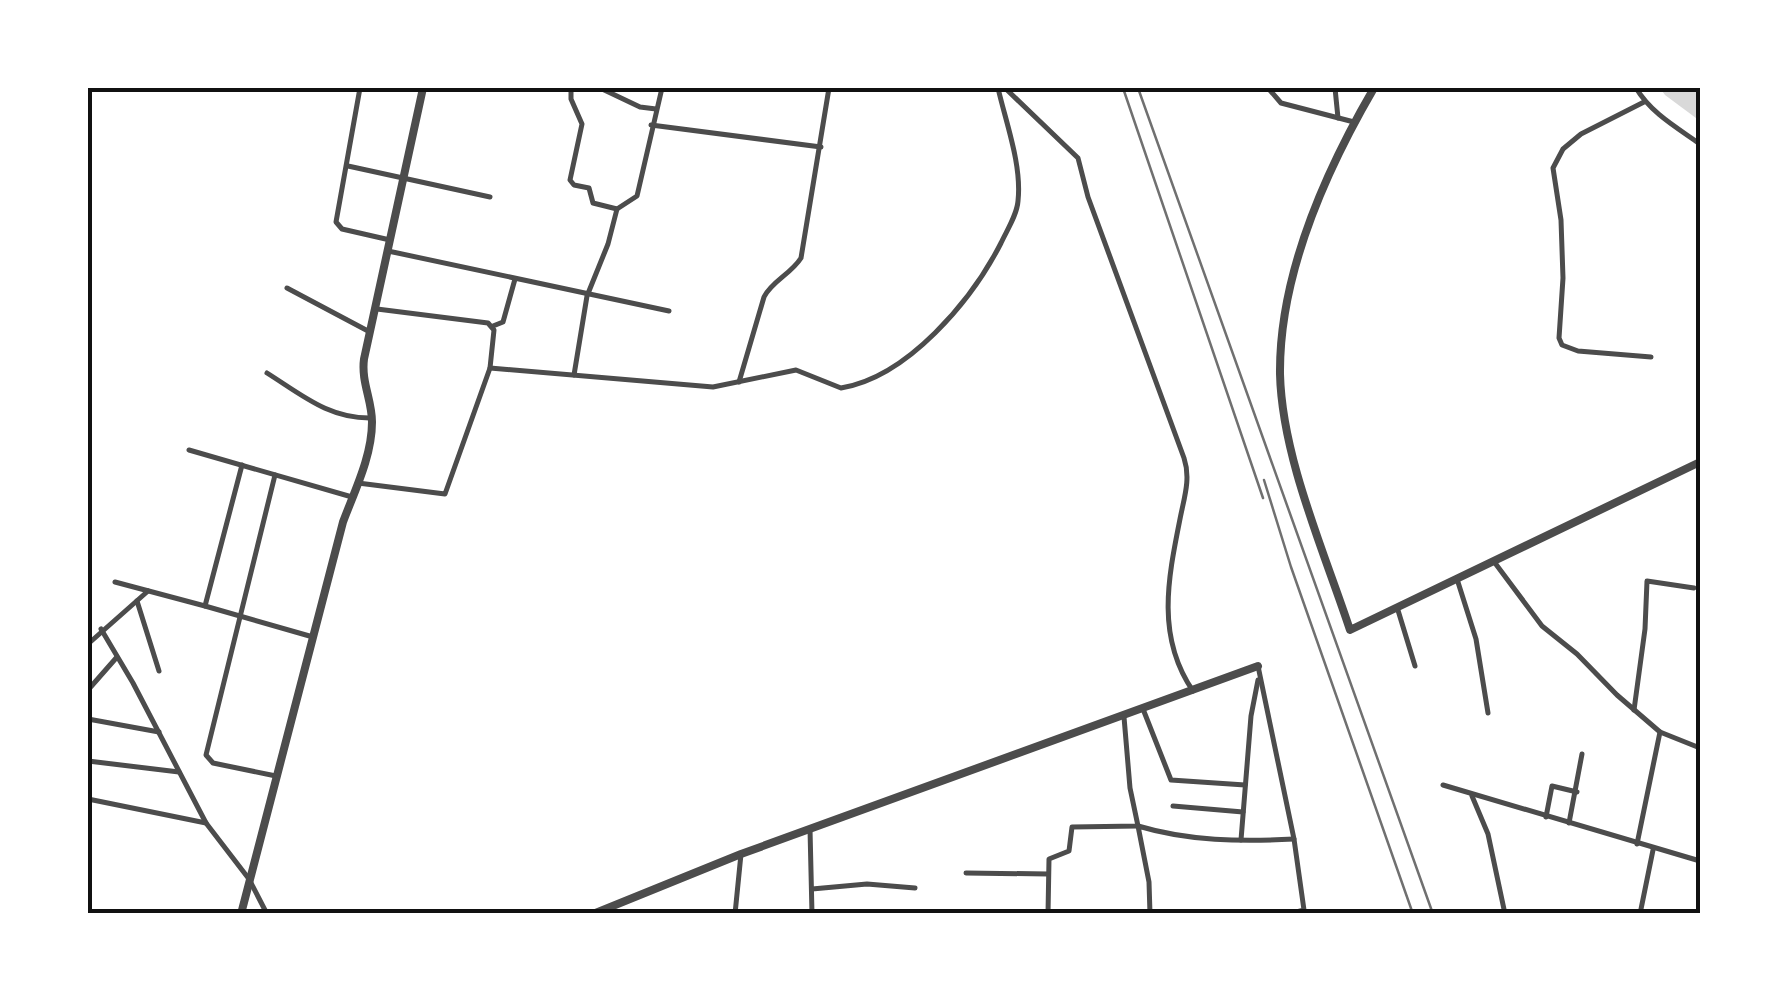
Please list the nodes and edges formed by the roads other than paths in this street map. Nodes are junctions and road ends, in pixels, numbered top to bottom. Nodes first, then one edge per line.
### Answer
1 (360, 88) edge
2 (423, 88) edge
3 (571, 88) edge
4 (600, 88) edge
5 (662, 88) edge
6 (829, 88) edge
7 (1001, 88) edge
8 (1268, 88) edge
9 (1335, 88) edge
10 (1374, 88) edge
11 (1636, 88) edge
12 (1644, 102) junction
13 (656, 108) junction
14 (1338, 118) junction
15 (1354, 122) junction
16 (652, 125) junction
17 (1700, 144) edge
18 (820, 146) junction
19 (348, 166) junction
20 (404, 178) junction
21 (490, 198) dead end
22 (617, 209) junction
23 (390, 240) junction
24 (388, 251) junction
25 (515, 279) junction
26 (287, 288) dead end
27 (588, 296) junction
28 (377, 310) junction
29 (669, 311) dead end
30 (492, 326) junction
31 (371, 332) junction
32 (1651, 357) dead end
33 (490, 368) junction
34 (267, 373) dead end
35 (574, 375) junction
36 (739, 384) junction
37 (372, 418) junction
38 (189, 450) dead end
39 (1700, 462) edge
40 (242, 465) junction
41 (275, 474) junction
42 (358, 483) junction
43 (352, 497) junction
44 (1494, 562) junction
45 (1457, 580) junction
46 (115, 582) dead end
47 (1694, 588) dead end
48 (148, 591) junction
49 (137, 601) junction
50 (204, 606) junction
51 (1397, 608) junction
52 (241, 617) junction
53 (101, 629) junction
54 (313, 637) junction
55 (88, 644) edge
56 (117, 656) junction
57 (1258, 666) joint
58 (1415, 666) dead end
59 (159, 670) dead end
60 (1259, 677) junction
61 (88, 690) edge
62 (1193, 690) junction
63 (1143, 709) junction
64 (1634, 710) junction
65 (1488, 713) dead end
66 (1124, 717) junction
67 (88, 719) edge
68 (159, 732) junction
69 (1660, 732) junction
70 (1700, 748) edge
71 (1582, 754) dead end
72 (88, 761) edge
73 (179, 772) junction
74 (279, 776) junction
75 (1245, 785) junction
76 (1443, 785) dead end
77 (1576, 792) junction
78 (1472, 796) junction
79 (88, 799) edge
80 (1173, 806) dead end
81 (1243, 812) junction
82 (1546, 816) junction
83 (206, 823) junction
84 (1569, 823) junction
85 (1138, 826) junction
86 (810, 829) junction
87 (1294, 839) junction
88 (1241, 840) junction
89 (1637, 844) junction
90 (1653, 850) junction
91 (741, 854) junction
92 (1700, 861) edge
93 (966, 873) dead end
94 (1048, 874) junction
95 (249, 879) junction
96 (915, 888) dead end
97 (812, 889) junction
98 (616, 908) edge
99 (241, 914) edge
100 (267, 914) edge
101 (593, 914) edge
102 (735, 914) edge
103 (812, 914) edge
104 (935, 914) edge
105 (997, 914) edge
106 (1048, 914) edge
107 (1150, 914) edge
108 (1290, 914) edge
109 (1505, 914) edge
110 (1640, 914) edge

1 - 19 street
2 - 20 street
3 - 22 street
4 - 13 street
5 - 13 street
6 - 18 street
7 - 36 street
7 - 62 street
8 - 14 street
9 - 14 street
10 - 15 street
11 - 12 street
12 - 17 street
12 - 32 street
13 - 16 street
14 - 15 street
15 - 51 street
16 - 18 street
16 - 22 street
18 - 36 street
19 - 20 street
19 - 23 street
20 - 21 street
20 - 23 street
22 - 27 street
23 - 24 street
24 - 25 street
24 - 28 street
25 - 27 street
25 - 30 street
26 - 31 street
27 - 29 street
27 - 35 street
28 - 30 street
28 - 31 street
30 - 33 street
31 - 37 street
33 - 35 street
33 - 42 street
34 - 37 street
35 - 36 street
37 - 42 street
38 - 40 street
39 - 44 street
40 - 41 street
40 - 50 street
41 - 43 street
41 - 52 street
42 - 43 street
43 - 54 street
44 - 45 street
44 - 64 street
45 - 51 street
45 - 65 street
46 - 48 street
47 - 64 street
48 - 49 street
48 - 50 street
49 - 53 street
49 - 59 street
50 - 52 street
51 - 58 street
52 - 54 street
52 - 74 street
53 - 55 street
53 - 56 street
54 - 74 street
56 - 61 street
56 - 68 street
57 - 60 street
57 - 62 street
60 - 75 street
60 - 87 street
62 - 63 street
63 - 66 street
63 - 75 street
64 - 69 street
66 - 85 street
66 - 86 street
67 - 68 street
68 - 73 street
69 - 70 street
69 - 89 street
71 - 77 street
72 - 73 street
73 - 83 street
74 - 95 street
75 - 81 street
76 - 78 street
77 - 82 street
77 - 84 street
78 - 82 street
78 - 109 street
79 - 83 street
80 - 81 street
81 - 88 street
82 - 84 street
83 - 95 street
84 - 89 street
85 - 88 street
85 - 94 street
85 - 107 street
86 - 91 street
86 - 97 street
87 - 88 street
87 - 108 street
89 - 90 street
90 - 92 street
90 - 110 street
91 - 98 street
91 - 102 street
93 - 94 street
94 - 106 street
95 - 99 street
95 - 100 street
96 - 97 street
97 - 103 street
98 - 101 street
104 - 105 street

